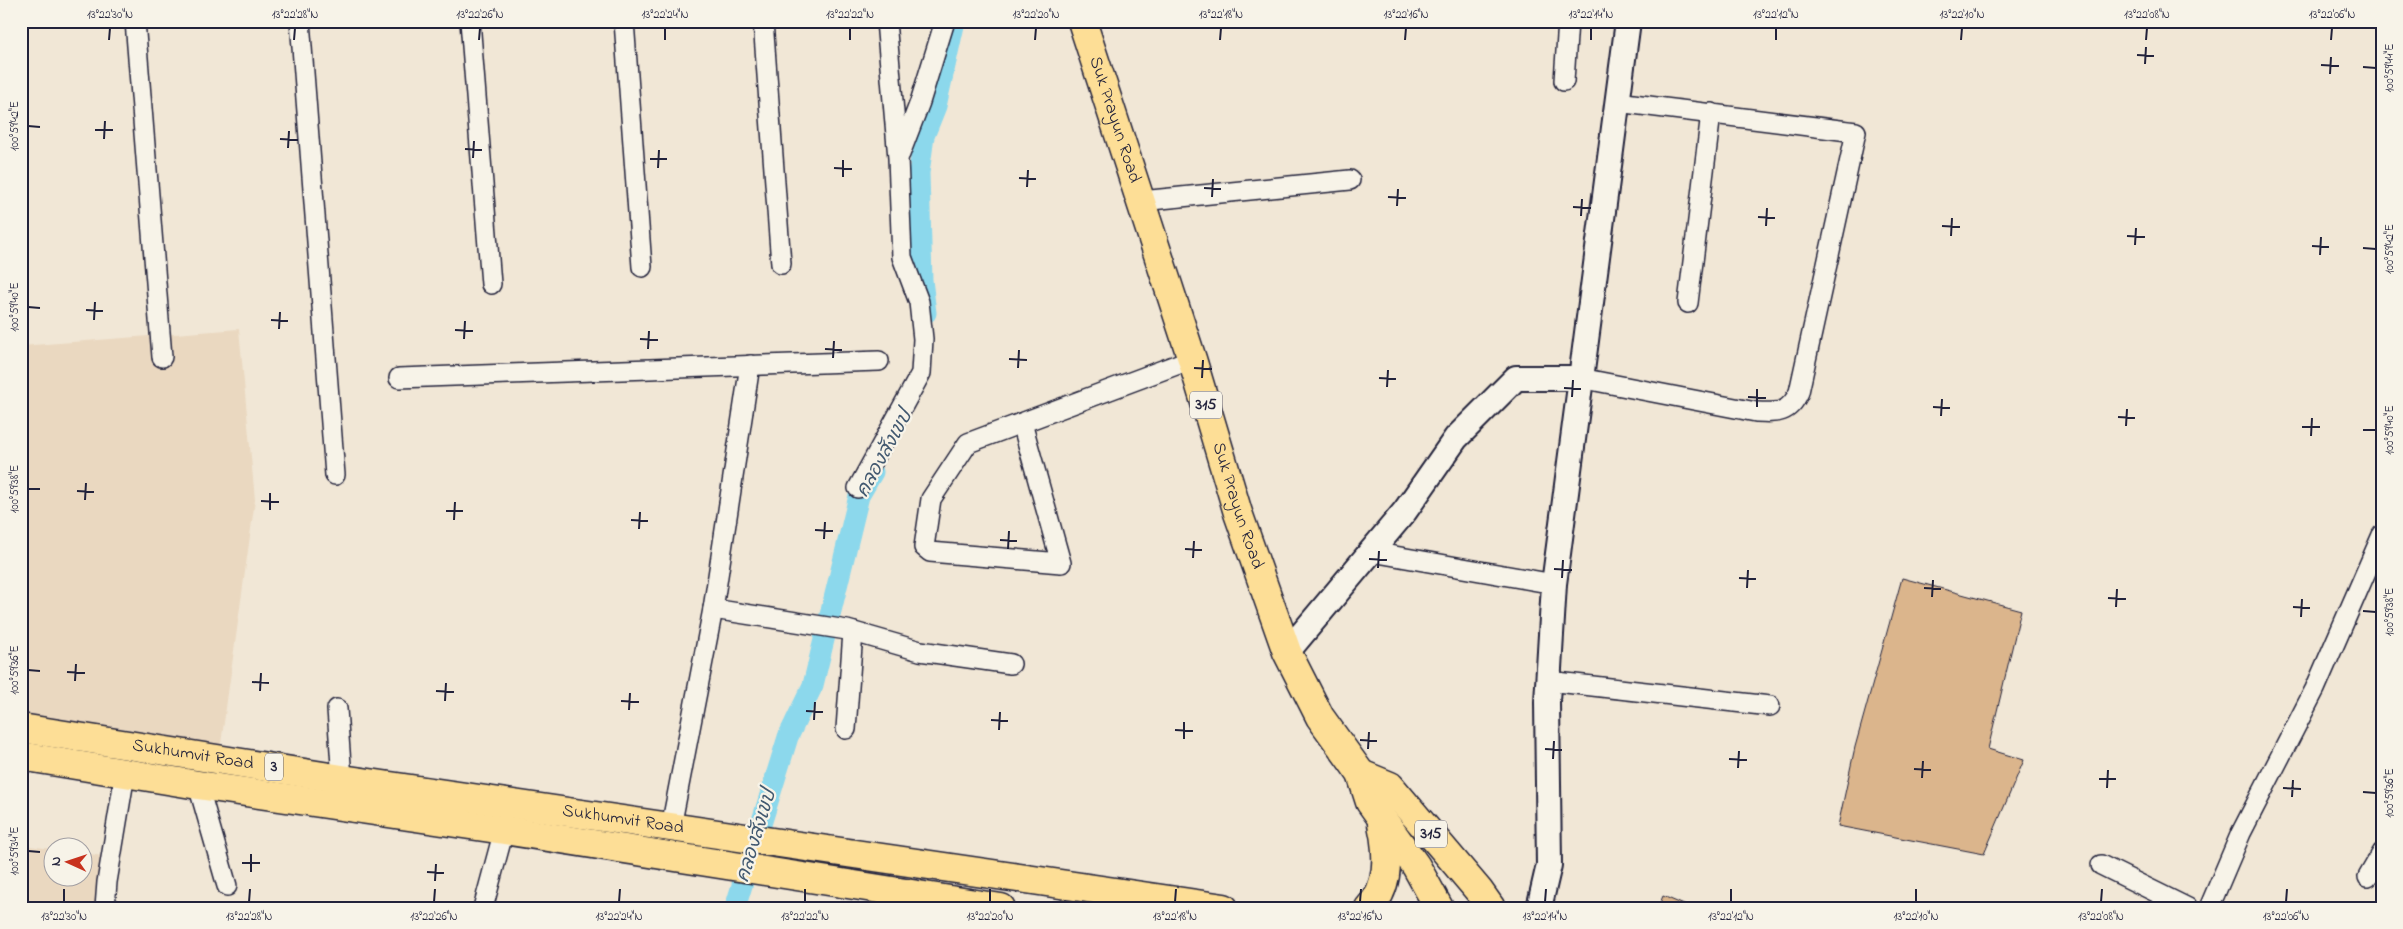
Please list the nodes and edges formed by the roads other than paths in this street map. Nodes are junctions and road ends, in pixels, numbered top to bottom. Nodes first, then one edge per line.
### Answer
1 (135, 21) edge
2 (300, 21) edge
3 (470, 21) edge
4 (624, 21) edge
5 (763, 21) edge
6 (886, 21) edge
7 (945, 21) edge
8 (1082, 21) edge
9 (1568, 21) edge
10 (1628, 21) edge
11 (1564, 80) dead end
12 (1616, 102) junction
13 (1711, 113) junction
14 (898, 158) junction
15 (1350, 180) dead end
16 (1141, 201) junction
17 (781, 264) dead end
18 (642, 267) dead end
19 (491, 284) dead end
20 (1688, 303) dead end
21 (162, 357) dead end
22 (1192, 359) junction
23 (878, 361) dead end
24 (750, 365) junction
25 (399, 378) dead end
26 (1580, 378) junction
27 (1022, 422) junction
28 (336, 475) dead end
29 (858, 488) dead end
30 (2382, 535) edge
31 (1372, 552) junction
32 (1554, 584) junction
33 (713, 609) junction
34 (850, 631) junction
35 (1287, 652) junction
36 (1011, 664) dead end
37 (1548, 681) junction
38 (1770, 706) dead end
39 (336, 710) dead end
40 (21, 728) edge
41 (846, 729) dead end
42 (21, 756) edge
43 (125, 774) junction
44 (1361, 774) junction
45 (342, 779) junction
46 (198, 785) junction
47 (518, 804) junction
48 (1380, 818) junction
49 (671, 827) junction
50 (512, 831) junction
51 (2382, 853) edge
52 (2101, 865) dead end
53 (2368, 877) dead end
54 (227, 886) dead end
55 (960, 904) edge
56 (105, 908) edge
57 (483, 908) edge
58 (1001, 908) edge
59 (1224, 908) edge
60 (1370, 908) edge
61 (1440, 908) edge
62 (1491, 908) edge
63 (1539, 908) edge
64 (2188, 908) edge
65 (2209, 908) edge

1 - 21 street
2 - 28 street
3 - 19 street
4 - 18 street
5 - 17 street
6 - 14 street
7 - 14 street
8 - 16 main road, Suk Prayun Road / 315
9 - 11 street
10 - 12 street
12 - 13 street
12 - 26 street
13 - 20 street
13 - 26 street
14 - 29 street
15 - 16 street
16 - 22 main road, Suk Prayun Road / 315
22 - 27 street
22 - 35 main road, Suk Prayun Road / 315
23 - 24 street
24 - 25 street
24 - 33 street
26 - 31 street
26 - 32 street
27 - 27 street
30 - 65 street
31 - 32 street
31 - 35 street
32 - 37 street
33 - 34 street
33 - 49 street
34 - 36 street
34 - 41 street
35 - 44 main road, Suk Prayun Road / 315
37 - 38 street
37 - 63 street
39 - 45 street
40 - 45 main road, Sukhumvit Road / 3
42 - 43 main road, Sukhumvit Road / 3
43 - 46 main road, Sukhumvit Road / 3
43 - 56 street
44 - 48 main road, Suk Prayun Road / 315
44 - 62 main road, 315
45 - 47 main road, Sukhumvit Road / 3
46 - 50 main road, Sukhumvit Road / 3
46 - 54 street
47 - 49 main road, Sukhumvit Road
47 - 50 main road
48 - 60 main road
48 - 61 main road, Suk Prayun Road / 315
49 - 59 main road, Sukhumvit Road
50 - 55 main road, Sukhumvit Road
50 - 57 street
51 - 53 street
52 - 64 street
55 - 58 main road, Sukhumvit Road

